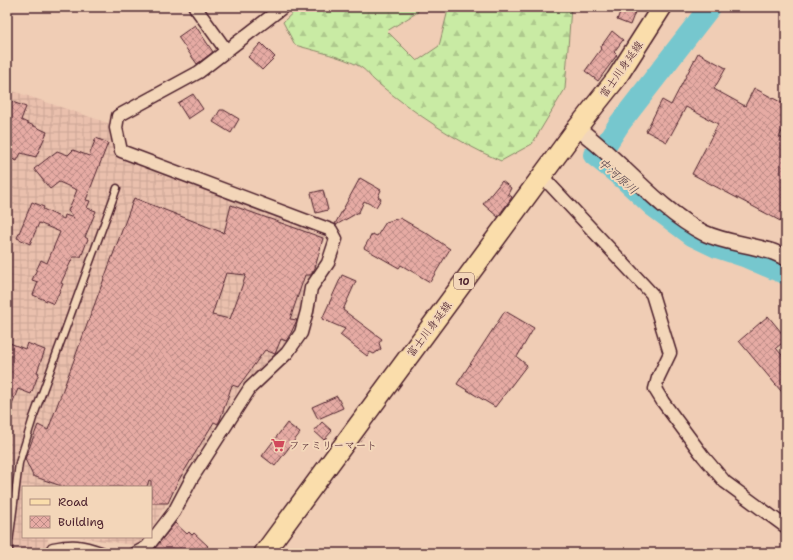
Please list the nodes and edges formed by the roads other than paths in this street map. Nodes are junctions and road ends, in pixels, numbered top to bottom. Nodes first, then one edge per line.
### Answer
1 (195, 7) edge
2 (283, 7) edge
3 (662, 7) edge
4 (226, 50) junction
5 (582, 132) junction
6 (547, 181) junction
7 (117, 188) dead end
8 (786, 258) edge
9 (786, 527) edge
10 (8, 543) edge
11 (9, 553) edge
12 (51, 553) edge
13 (101, 553) edge
14 (136, 553) edge
15 (264, 553) edge

1 - 4 street
2 - 4 street
3 - 5 main road, 富士川身延線 / 10
4 - 14 street
5 - 6 main road, 富士川身延線 / 10
5 - 8 street
6 - 9 street
6 - 15 main road, 富士川身延線 / 10
7 - 10 lane
10 - 11 lane
12 - 13 street

